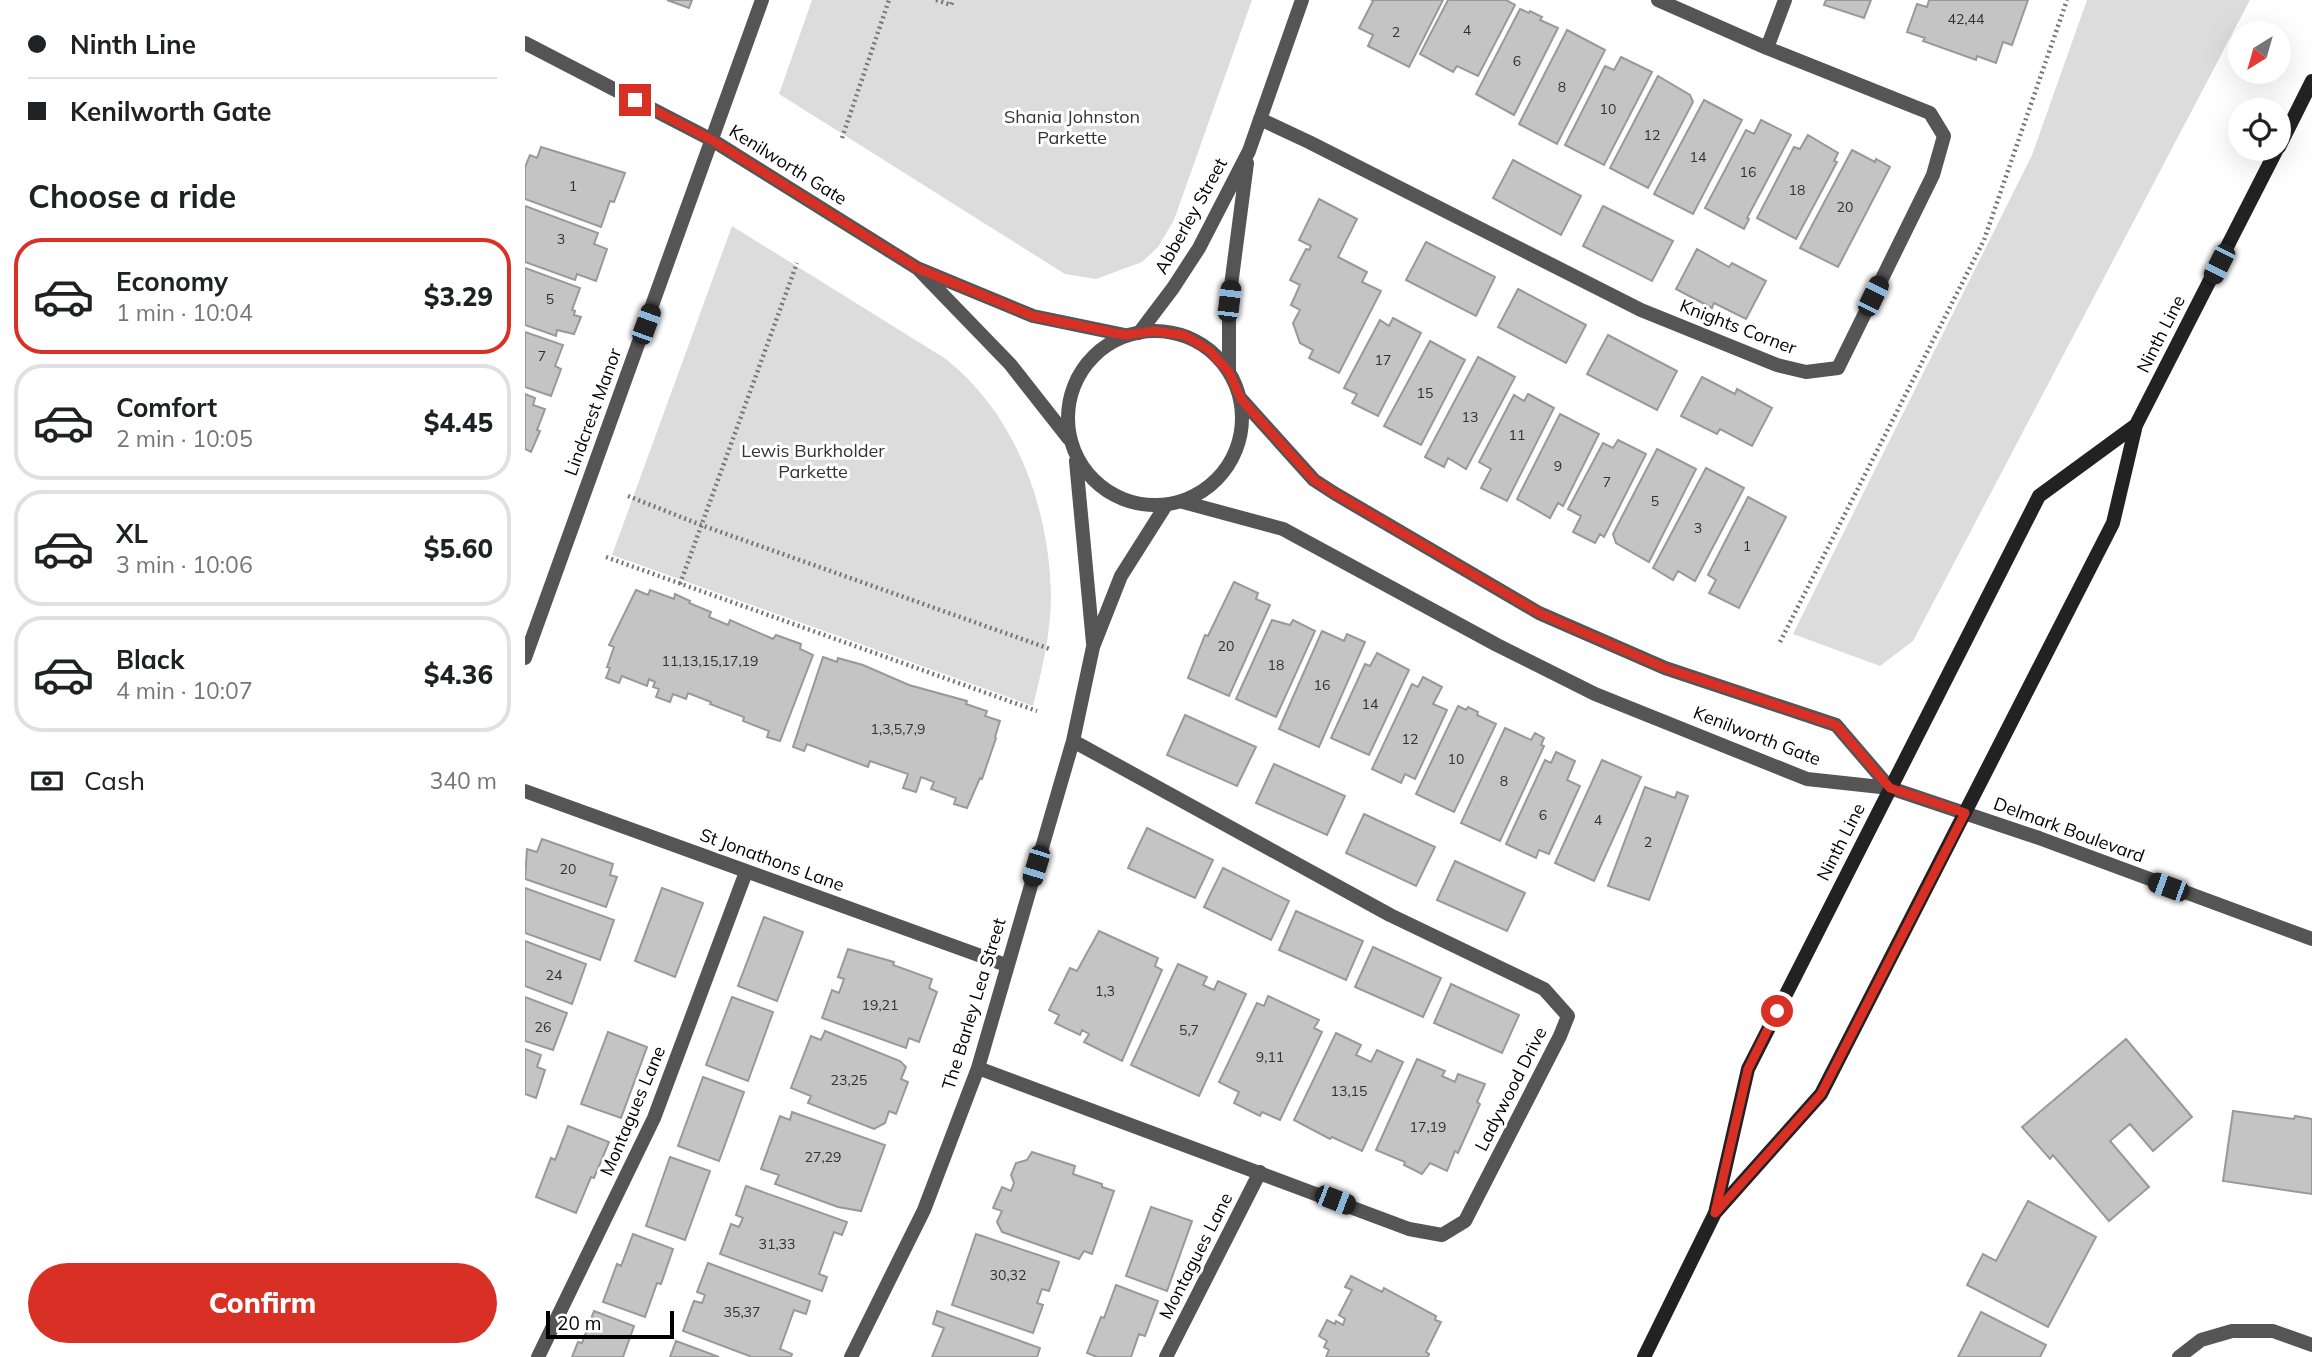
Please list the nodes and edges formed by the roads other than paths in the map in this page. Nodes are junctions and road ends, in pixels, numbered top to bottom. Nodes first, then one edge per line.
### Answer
1 (762, 0) edge
2 (1302, 0) edge
3 (1658, 0) edge
4 (1785, 0) edge
5 (525, 43) edge
6 (1767, 48) junction
7 (2312, 81) edge
8 (1260, 119) junction
9 (2291, 122) edge
10 (712, 140) junction
11 (1249, 151) junction
12 (2271, 161) edge
13 (917, 268) junction
14 (1132, 334) junction
15 (1229, 372) junction
16 (1241, 399) junction
17 (2136, 425) junction
18 (1069, 439) junction
19 (1076, 457) junction
20 (1183, 502) junction
21 (1166, 505) junction
22 (1093, 648) junction
23 (525, 658) edge
24 (1073, 741) junction
25 (1890, 788) junction
26 (525, 791) edge
27 (1965, 813) junction
28 (746, 872) junction
29 (2312, 939) edge
30 (1006, 965) junction
31 (978, 1068) junction
32 (1260, 1172) junction
33 (1715, 1213) junction
34 (2312, 1345) edge
35 (538, 1357) edge
36 (851, 1357) edge
37 (1166, 1357) edge
38 (1644, 1357) edge
39 (2179, 1357) edge

1 - 10 street, Lindcrest Manor
2 - 8 street, Abberley Street
3 - 6 street, Knights Corner
4 - 6 street
5 - 10 street, Kenilworth Gate
6 - 8 street, Knights Corner
7 - 9 main road, Ninth Line
8 - 11 street, Abberley Street
10 - 13 street, Kenilworth Gate
10 - 23 street, Lindcrest Manor
11 - 14 street, Abberley Street
11 - 15 street, Abberley Street
12 - 17 main road, Ninth Line
13 - 14 street, Kenilworth Gate
13 - 18 street, Kenilworth Gate
14 - 15 street
14 - 18 street
15 - 16 street
16 - 20 street
16 - 25 street, Kenilworth Gate
17 - 25 main road, Ninth Line
17 - 27 main road, Ninth Line
18 - 19 street
19 - 21 street
19 - 22 street, The Barley Lea Street
20 - 21 street
20 - 25 street, Kenilworth Gate
21 - 22 street, The Barley Lea Street
22 - 24 street, The Barley Lea Street
24 - 30 street, The Barley Lea Street
24 - 32 street, Ladywood Drive
25 - 27 street, Delmark Boulevard
25 - 33 main road, Ninth Line
26 - 28 street, St Jonathons Lane
27 - 29 street, Delmark Boulevard
27 - 33 main road, Ninth Line
28 - 30 street, St Jonathons Lane
28 - 35 street, Montagues Lane
30 - 31 street, The Barley Lea Street
31 - 32 street, Ladywood Drive
31 - 36 street, The Barley Lea Street
32 - 37 street, Montagues Lane
33 - 38 main road, Ninth Line
34 - 39 street

